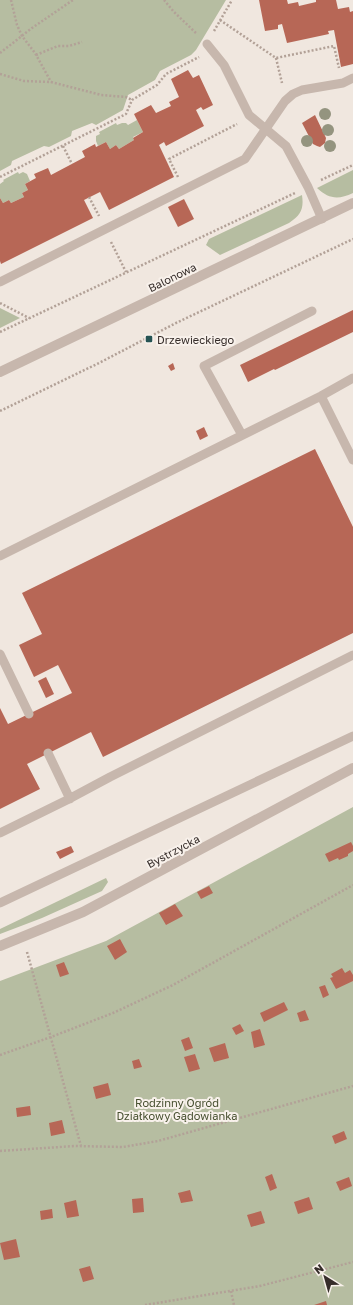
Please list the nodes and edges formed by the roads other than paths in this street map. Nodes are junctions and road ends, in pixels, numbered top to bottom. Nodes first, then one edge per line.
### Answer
1 (210, 47) road end
2 (353, 78) edge
3 (266, 129) junction
4 (353, 203) edge
5 (322, 219) junction
6 (0, 282) edge
7 (312, 311) dead end
8 (0, 372) edge
9 (353, 378) edge
10 (321, 396) junction
11 (242, 435) junction
12 (353, 460) edge
13 (0, 556) edge
14 (0, 654) edge
15 (353, 655) edge
16 (29, 714) dead end
17 (353, 736) edge
18 (48, 753) dead end
19 (353, 768) edge
20 (70, 799) junction
21 (0, 833) edge
22 (0, 903) edge
23 (0, 946) edge

1 - 3 lane
2 - 3 lane
3 - 5 lane
3 - 6 lane
4 - 5 street, Balonowa
5 - 8 street, Balonowa
7 - 11 lane
9 - 10 lane
10 - 11 lane
10 - 12 lane
11 - 13 lane
14 - 16 lane
15 - 20 lane
17 - 22 lane
18 - 20 lane
19 - 23 street, Bystrzycka
20 - 21 lane

